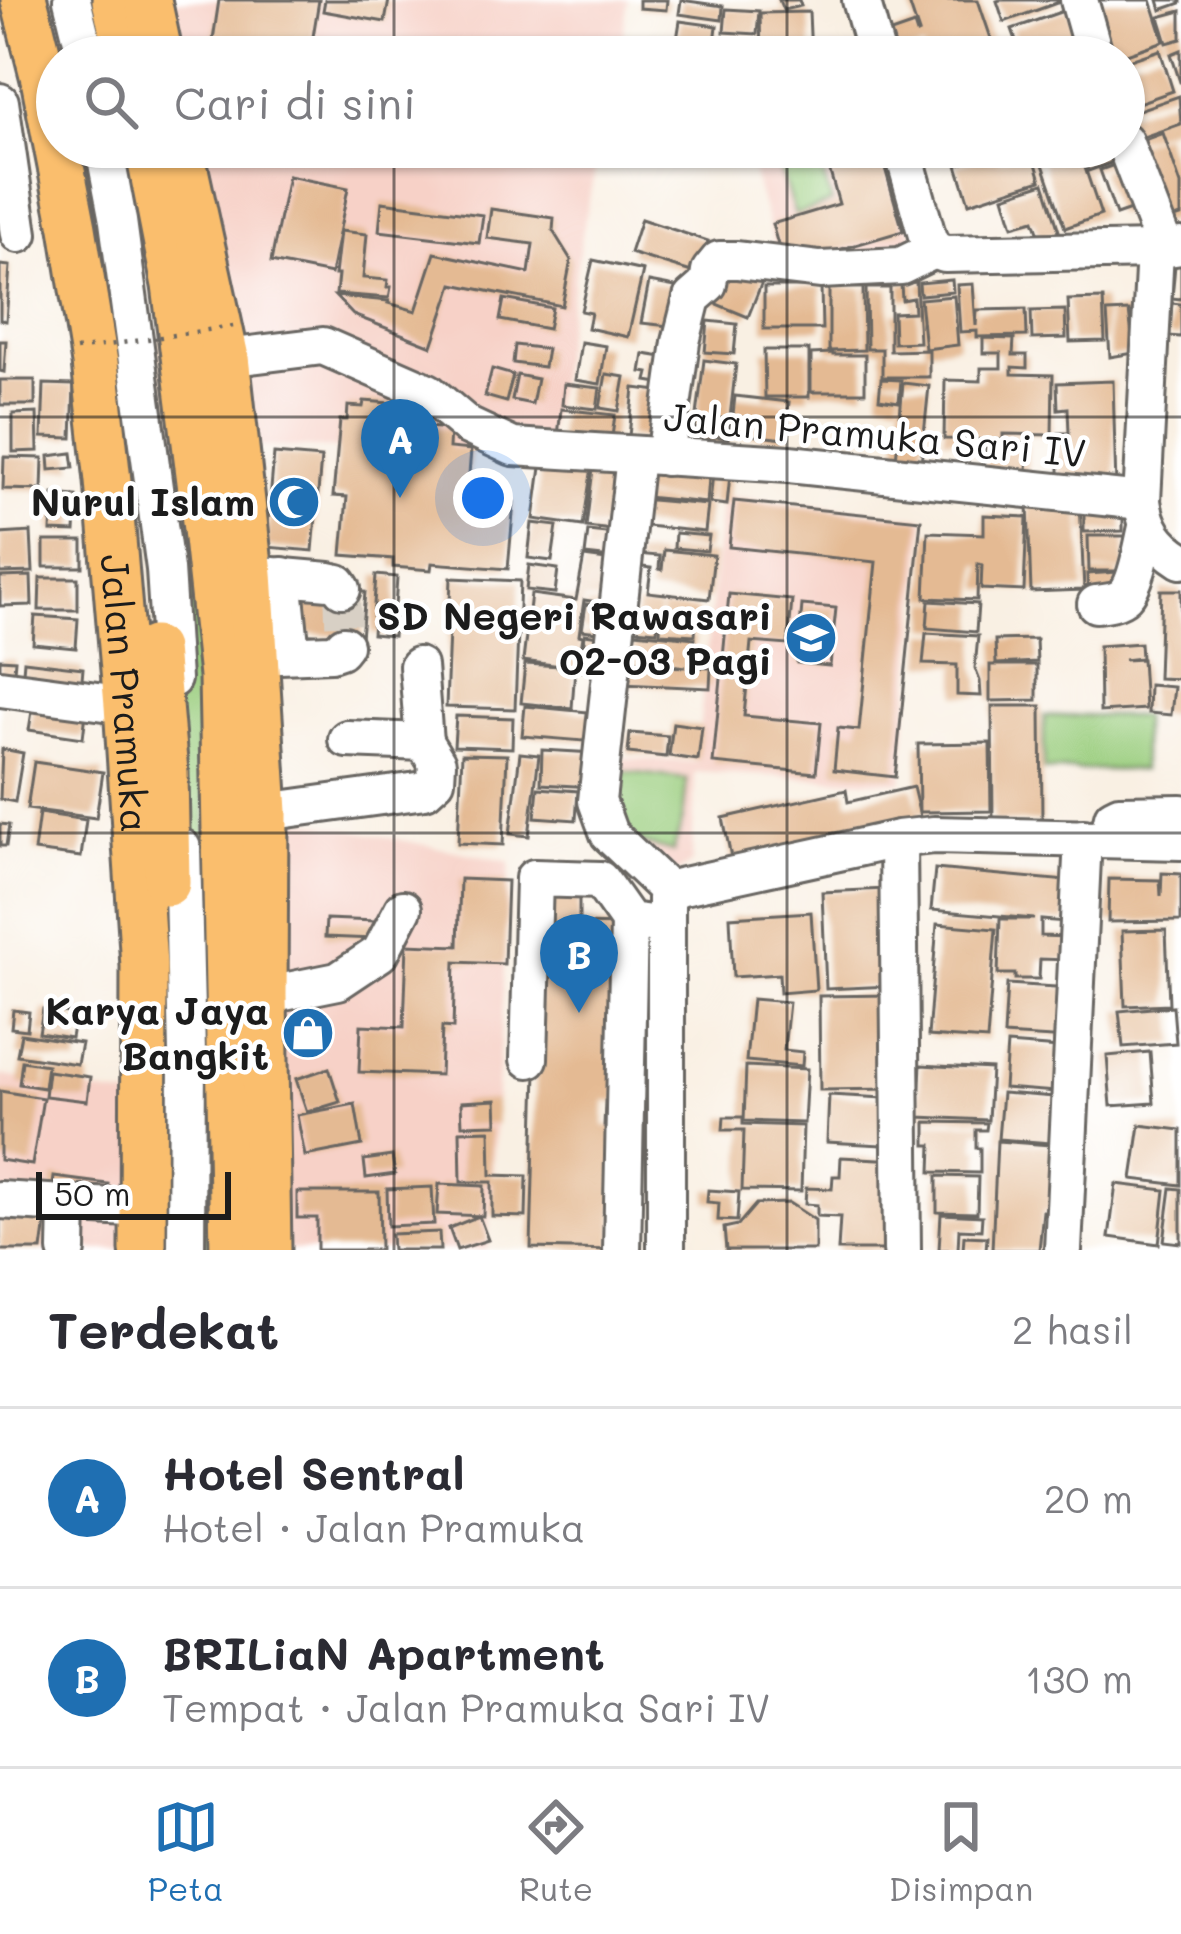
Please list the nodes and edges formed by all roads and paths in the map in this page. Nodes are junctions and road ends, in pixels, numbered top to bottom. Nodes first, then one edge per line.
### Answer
1 (24, 0) edge
2 (52, 0) edge
3 (72, 0) edge
4 (861, 0) edge
5 (1079, 0) edge
6 (44, 36) edge
7 (81, 36) edge
8 (871, 36) edge
9 (1089, 36) edge
10 (36, 74) edge
11 (0, 102) edge
12 (59, 168) edge
13 (90, 168) edge
14 (108, 168) edge
15 (136, 168) edge
16 (153, 168) edge
17 (169, 168) edge
18 (183, 168) edge
19 (908, 168) edge
20 (1135, 168) edge
21 (159, 194) junction
22 (73, 228) junction
23 (9, 230) edge
24 (1167, 248) edge
25 (934, 250) junction
26 (233, 342) junction
27 (76, 350) dead end
28 (650, 456) junction
29 (108, 481) junction
30 (1145, 514) junction
31 (144, 538) junction
32 (1181, 560) edge
33 (267, 575) junction
34 (343, 589) dead end
35 (1096, 604) dead end
36 (344, 645) dead end
37 (273, 655) junction
38 (418, 666) dead end
39 (0, 688) edge
40 (128, 705) junction
41 (347, 739) dead end
42 (424, 742) junction
43 (209, 805) junction
44 (1181, 813) edge
45 (898, 838) junction
46 (1095, 838) junction
47 (1181, 842) edge
48 (668, 909) junction
49 (403, 910) dead end
50 (629, 921) junction
51 (264, 996) junction
52 (529, 1059) dead end
53 (0, 1200) edge
54 (68, 1204) junction
55 (143, 1229) edge
56 (67, 1250) edge
57 (168, 1250) edge
58 (187, 1250) edge
59 (217, 1250) edge
60 (233, 1250) edge
61 (268, 1250) edge
62 (622, 1250) edge
63 (666, 1250) edge
64 (902, 1250) edge
65 (1063, 1250) edge

1 - 10 main road, Jalan Pramuka
2 - 6 main road, Jalan Pramuka
3 - 7 street
4 - 8 street
5 - 9 street
11 - 23 street
12 - 22 main road, Jalan Pramuka
13 - 31 main road, Jalan Pramuka
14 - 43 street
15 - 43 street
16 - 21 main road, Jalan Pramuka
17 - 21 main road
18 - 26 main road, Jalan Pramuka
19 - 25 street
20 - 24 street
21 - 43 main road, Jalan Pramuka
22 - 23 street
22 - 29 main road, Jalan Pramuka
24 - 25 street
24 - 30 street
25 - 28 street
26 - 27 path, bridge
26 - 28 street
26 - 33 main road, Jalan Pramuka
28 - 30 street, Jalan Pramuka Sari IV
28 - 48 street, Jalan Pramuka Sari IV
29 - 31 main road
29 - 40 main road, Jalan Pramuka
30 - 32 street
30 - 35 street
31 - 43 main road, Jalan Pramuka
33 - 34 street
33 - 37 main road, Jalan Pramuka
36 - 37 street
37 - 43 main road, Jalan Pramuka
38 - 42 street
39 - 40 street
40 - 55 main road, Jalan Pramuka
41 - 42 street
42 - 43 street
43 - 51 main road, Jalan Pramuka
43 - 57 main road, Jalan Pramuka
43 - 58 street
43 - 59 street
43 - 60 main road, Jalan Pramuka
44 - 46 street
45 - 46 street
45 - 48 street
45 - 64 street
46 - 47 street
46 - 65 street
48 - 50 street
48 - 63 street
49 - 51 street
50 - 52 street
50 - 62 street
51 - 61 main road, Jalan Pramuka
53 - 54 street
54 - 55 street
54 - 56 street

